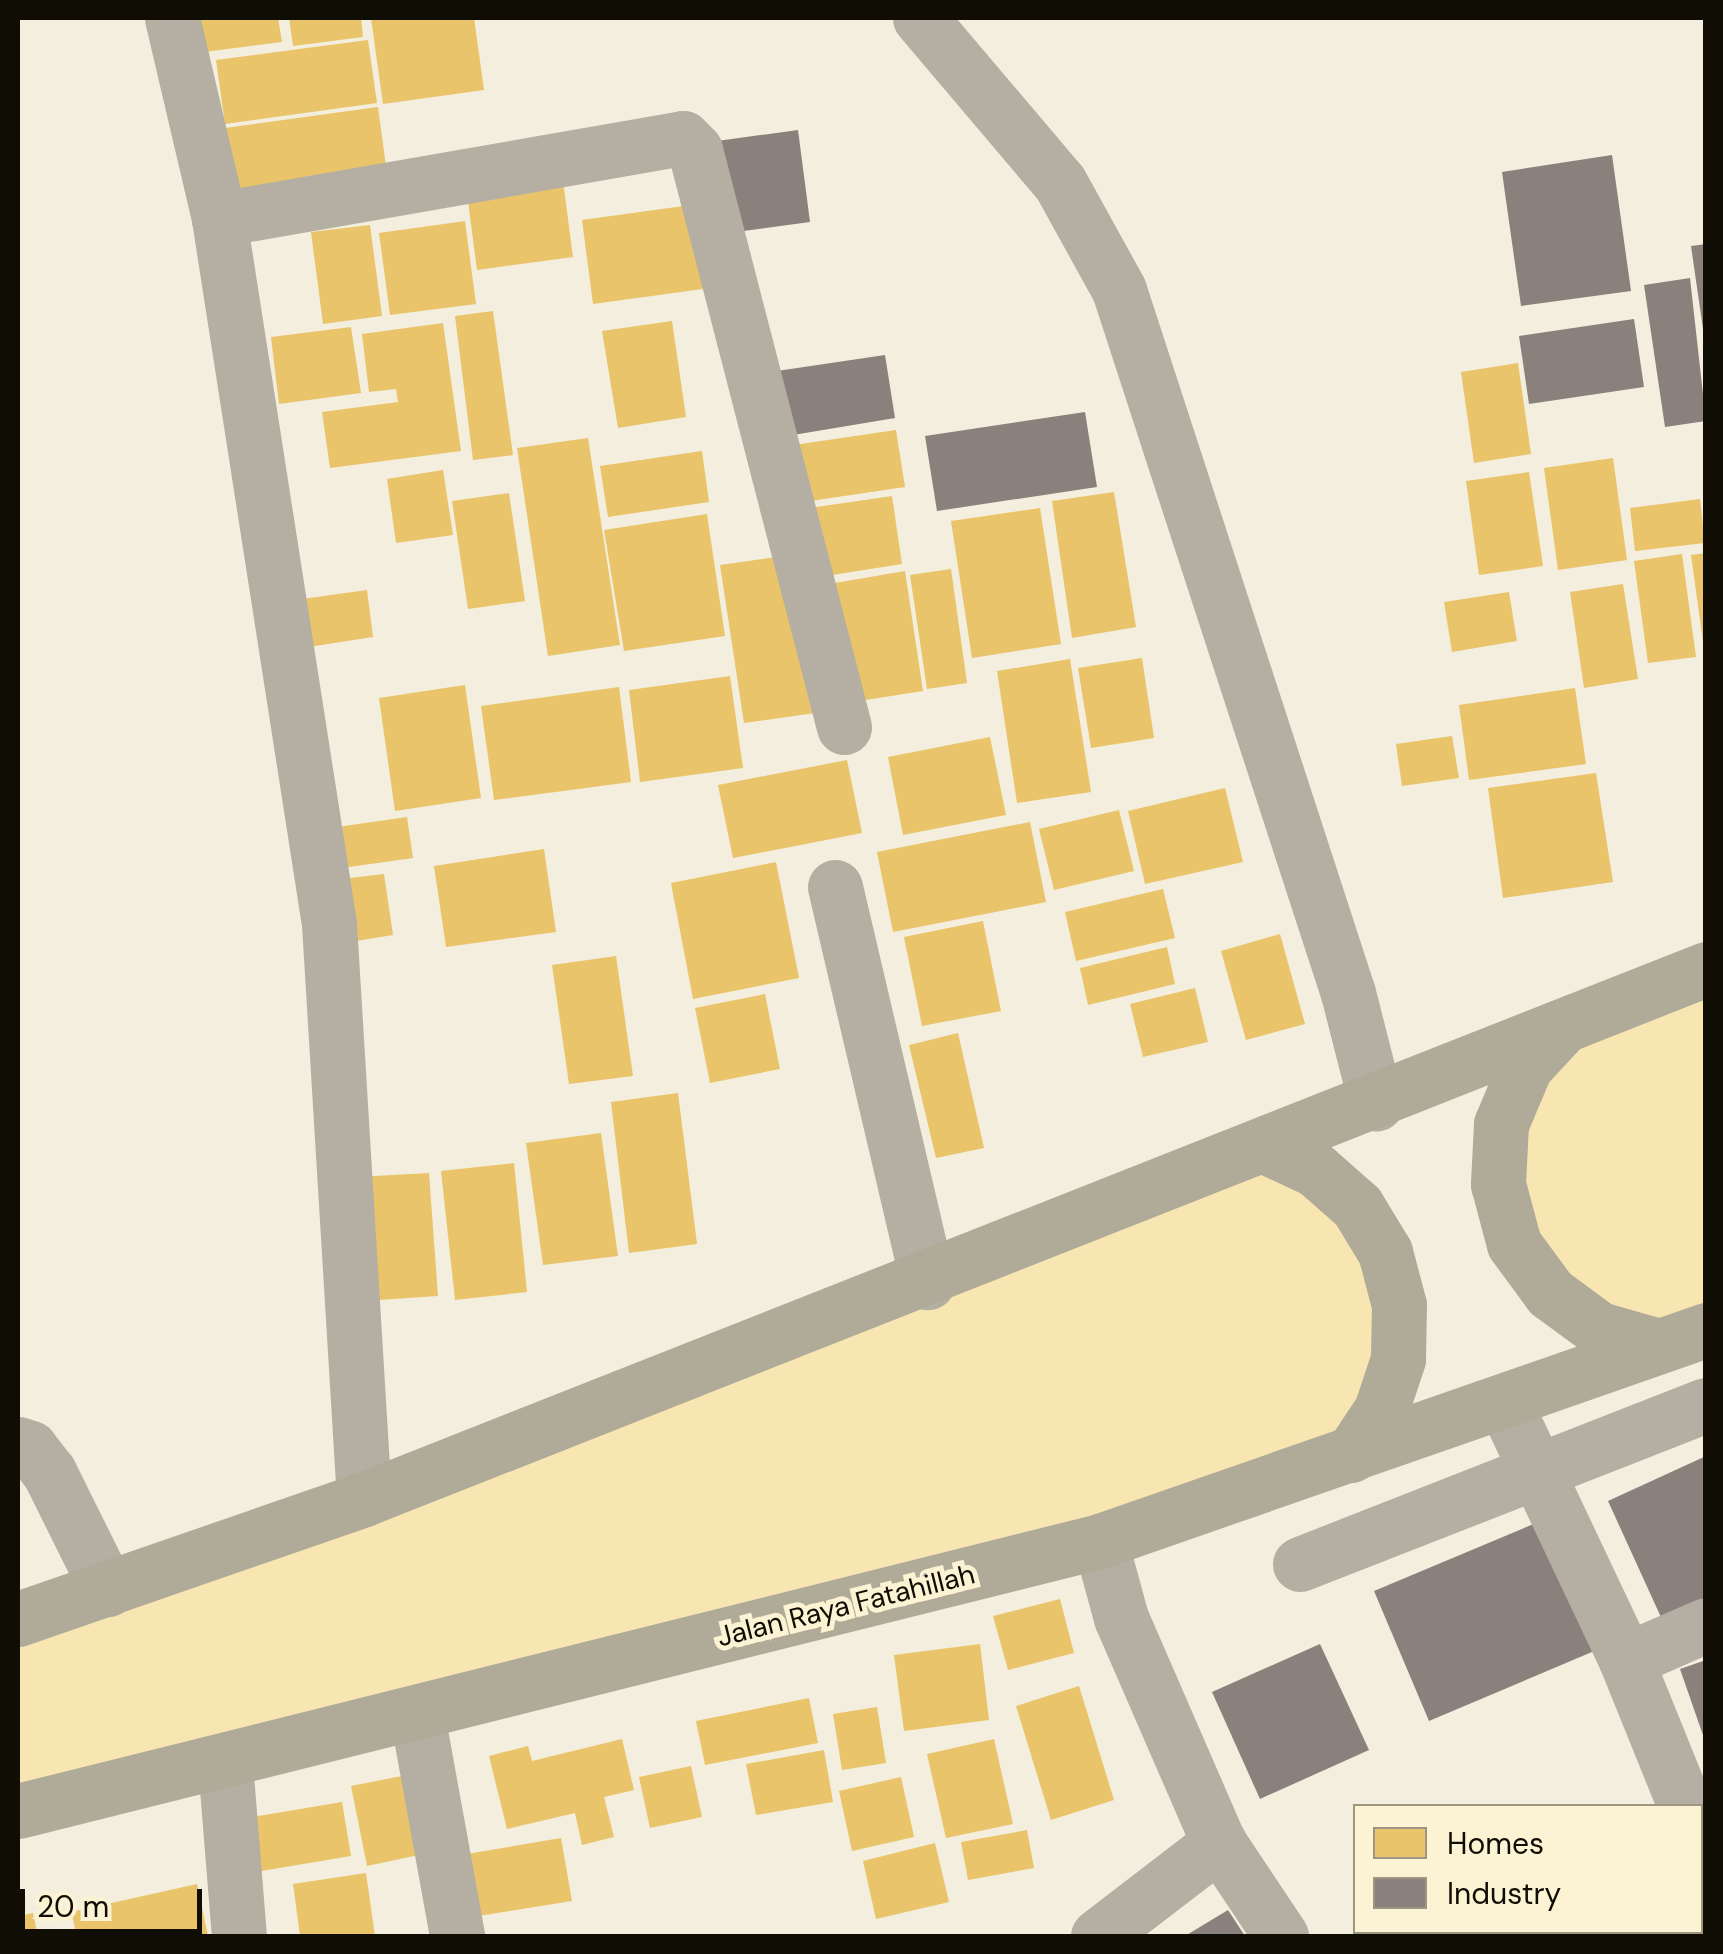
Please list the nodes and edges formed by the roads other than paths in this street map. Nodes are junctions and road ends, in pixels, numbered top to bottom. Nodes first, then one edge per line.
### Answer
1 (172, 18) edge
2 (920, 18) edge
3 (219, 219) junction
4 (844, 726) dead end
5 (835, 887) dead end
6 (1706, 969) edge
7 (1567, 1022) junction
8 (1376, 1103) junction
9 (1267, 1147) junction
10 (928, 1282) junction
11 (1682, 1338) edge
12 (1505, 1404) junction
13 (1706, 1405) edge
14 (18, 1444) edge
15 (1351, 1455) junction
16 (1540, 1474) junction
17 (364, 1499) junction
18 (1100, 1541) junction
19 (1300, 1564) dead end
20 (106, 1589) junction
21 (18, 1618) edge
22 (1706, 1625) edge
23 (1626, 1660) junction
24 (416, 1715) junction
25 (225, 1763) junction
26 (1684, 1804) edge
27 (18, 1811) edge
28 (1220, 1843) junction
29 (239, 1936) edge
30 (457, 1936) edge
31 (1098, 1936) edge
32 (1281, 1936) edge

1 - 3 street
2 - 8 street
3 - 4 street
3 - 17 street
5 - 10 street
6 - 7 highway
7 - 8 highway
7 - 11 highway
8 - 9 highway
9 - 10 highway
9 - 15 highway
10 - 17 highway
11 - 12 highway, Jalan Raya Fatahillah
12 - 15 highway, Jalan Raya Fatahillah
12 - 16 street
13 - 16 street
14 - 20 street
15 - 18 highway, Jalan Raya Fatahillah
16 - 19 street
16 - 23 street
17 - 20 highway
18 - 24 highway, Jalan Raya Fatahillah
18 - 28 street
20 - 21 highway
22 - 23 street
23 - 26 street
24 - 25 highway, Jalan Raya Fatahillah
24 - 30 street
25 - 27 highway, Jalan Raya Fatahillah
25 - 29 street
28 - 31 street
28 - 32 street

